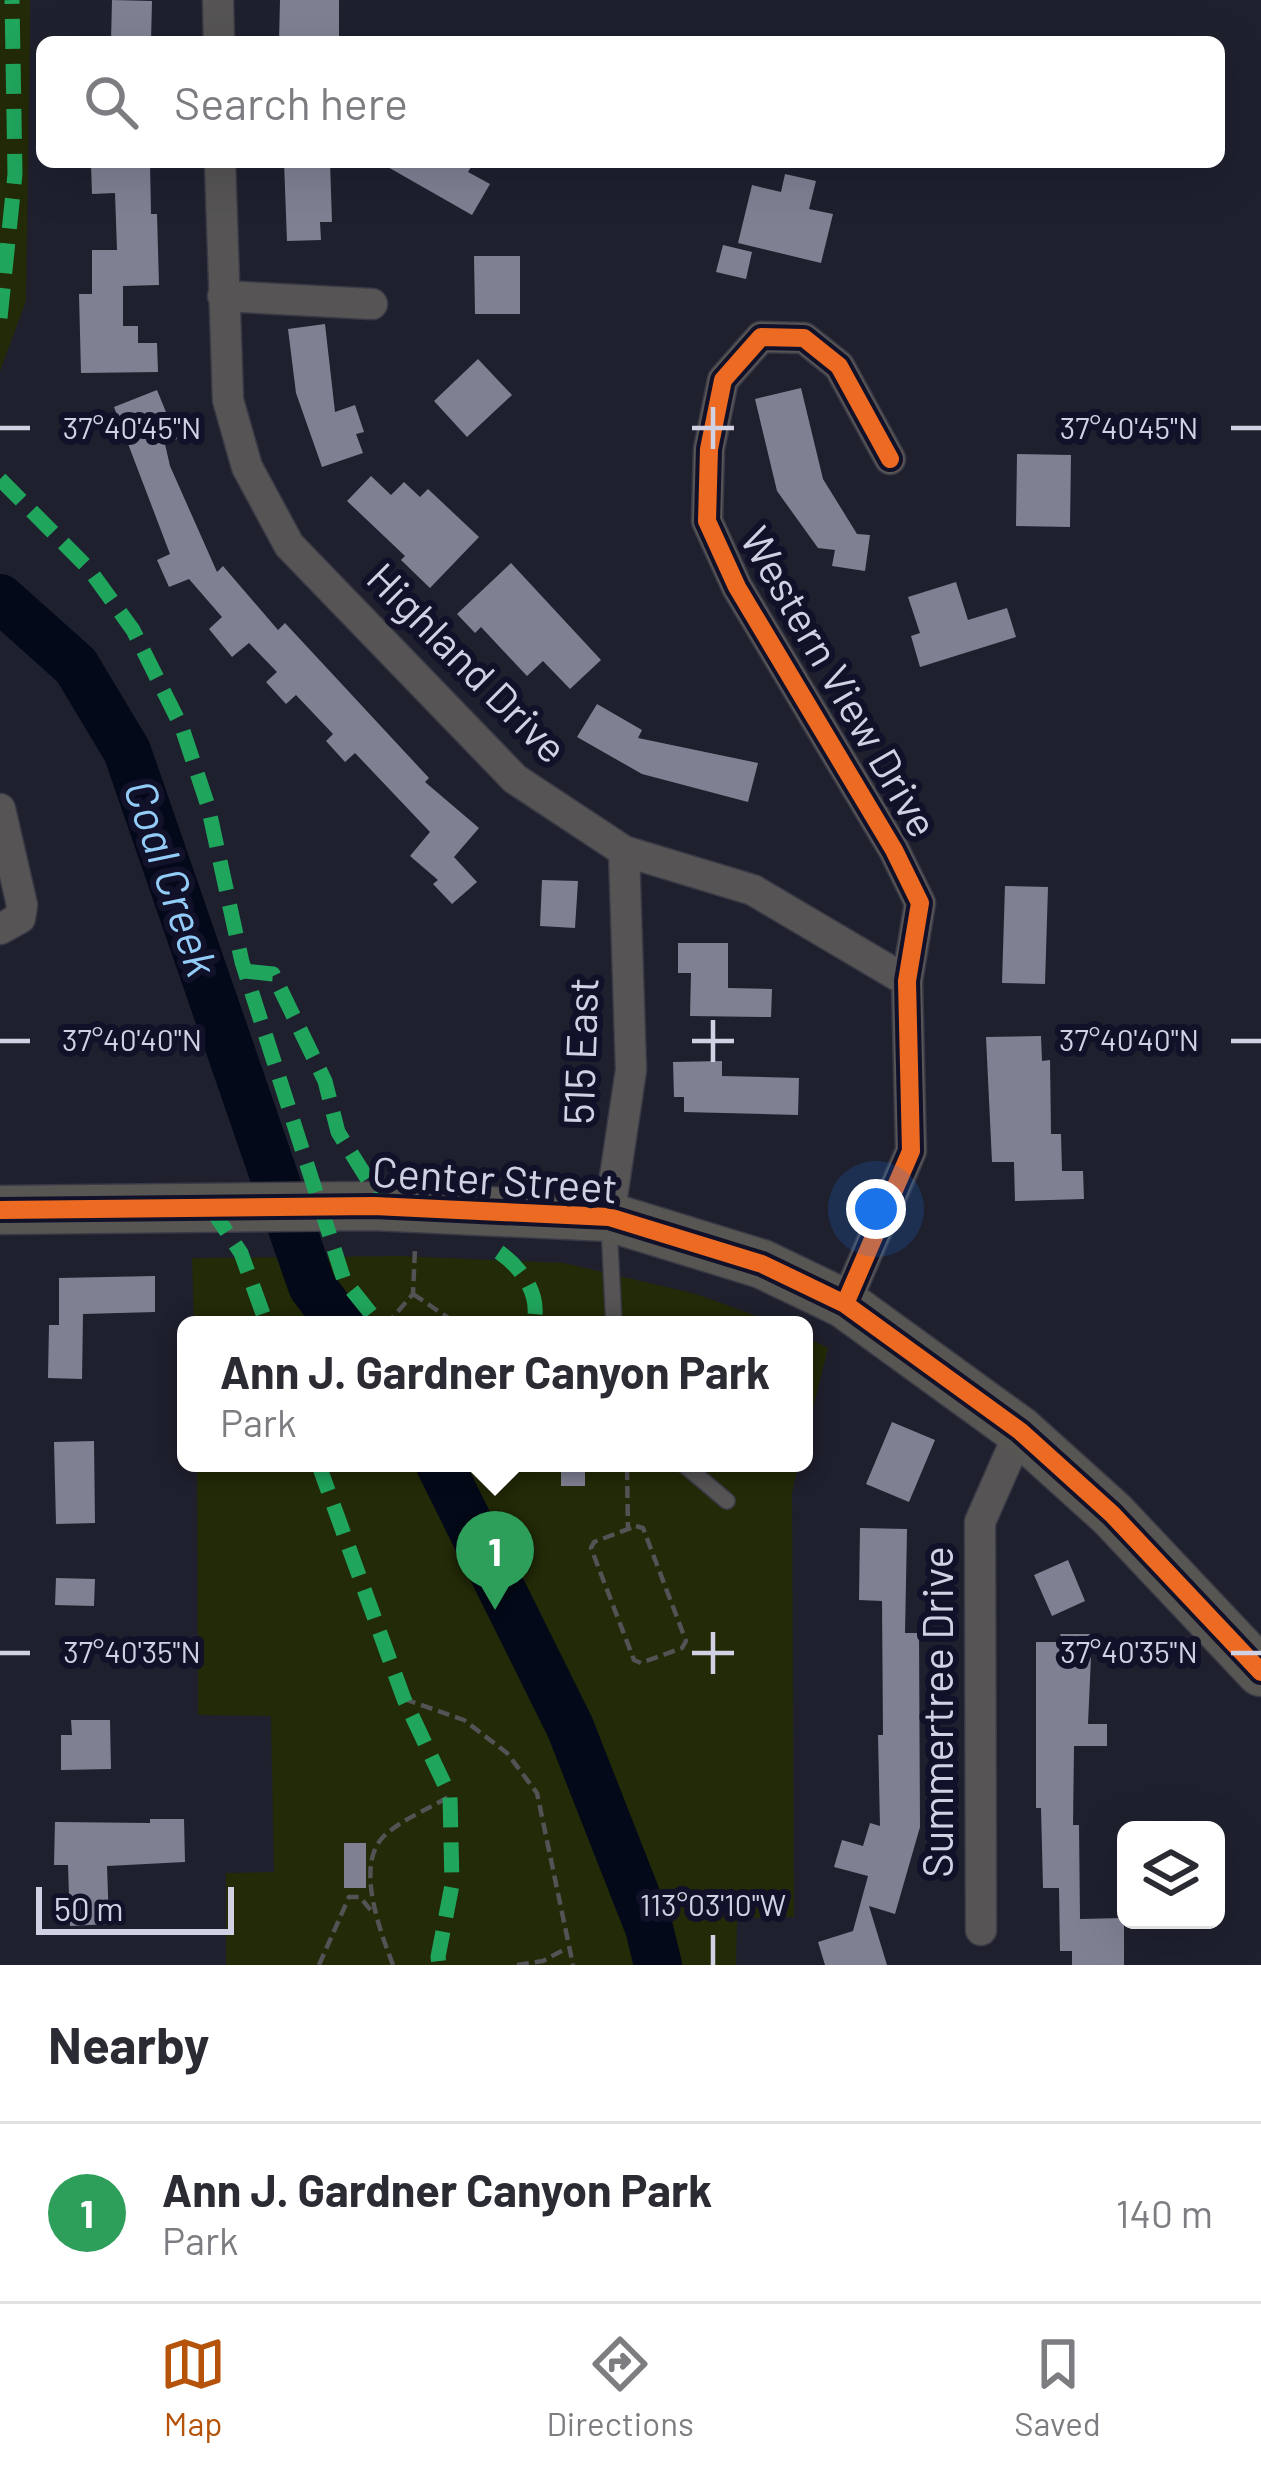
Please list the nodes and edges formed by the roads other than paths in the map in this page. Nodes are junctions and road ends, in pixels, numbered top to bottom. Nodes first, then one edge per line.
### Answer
1 (218, 0) edge
2 (219, 36) edge
3 (220, 168) edge
4 (223, 296) junction
5 (372, 304) dead end
6 (890, 459) dead end
7 (0, 809) edge
8 (624, 851) junction
9 (0, 929) edge
10 (907, 981) junction
11 (0, 1210) edge
12 (609, 1217) junction
13 (845, 1304) junction
14 (614, 1316) edge
15 (1020, 1431) junction
16 (693, 1472) edge
17 (727, 1501) dead end
18 (1261, 1672) edge
19 (981, 1930) dead end

1 - 2 street
3 - 4 street, Highland Drive
4 - 5 street
4 - 8 street, Highland Drive
6 - 10 street, Western View Drive
7 - 9 street
8 - 10 street, Highland Drive
8 - 12 street, 515 East
10 - 13 street
11 - 12 main road, Center Street
12 - 13 main road, Center Street
12 - 14 lane, 515 East
13 - 15 main road, Center Street
15 - 18 main road, Center Street
15 - 19 street, Summertree Drive
16 - 17 lane

